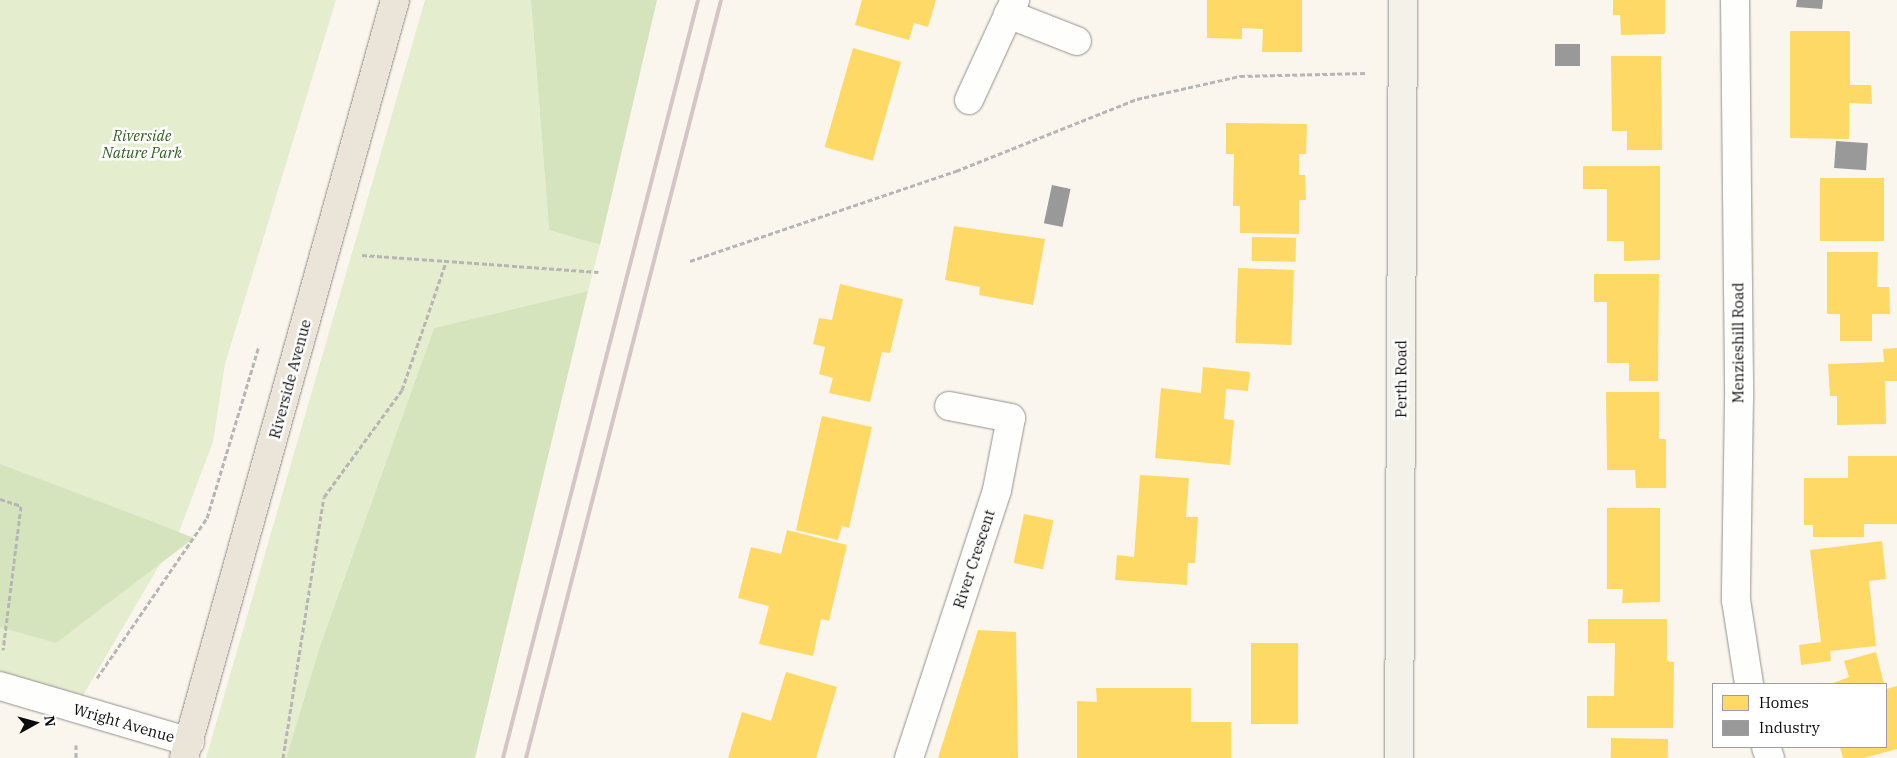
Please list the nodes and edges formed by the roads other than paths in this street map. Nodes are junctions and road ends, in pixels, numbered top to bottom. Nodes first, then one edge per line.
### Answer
1 (395, 0) edge
2 (1403, 0) edge
3 (1735, 0) edge
4 (1011, 7) edge
5 (1076, 41) dead end
6 (969, 100) dead end
7 (949, 406) dead end
8 (1749, 683) edge
9 (0, 686) edge
10 (187, 750) edge
11 (909, 758) edge
12 (1400, 758) edge

1 - 10 main road, Riverside Avenue
2 - 12 street, Perth Road
3 - 8 street, Menzieshill Road
4 - 5 street
4 - 6 street
7 - 11 street, River Crescent
9 - 10 street, Wright Avenue

